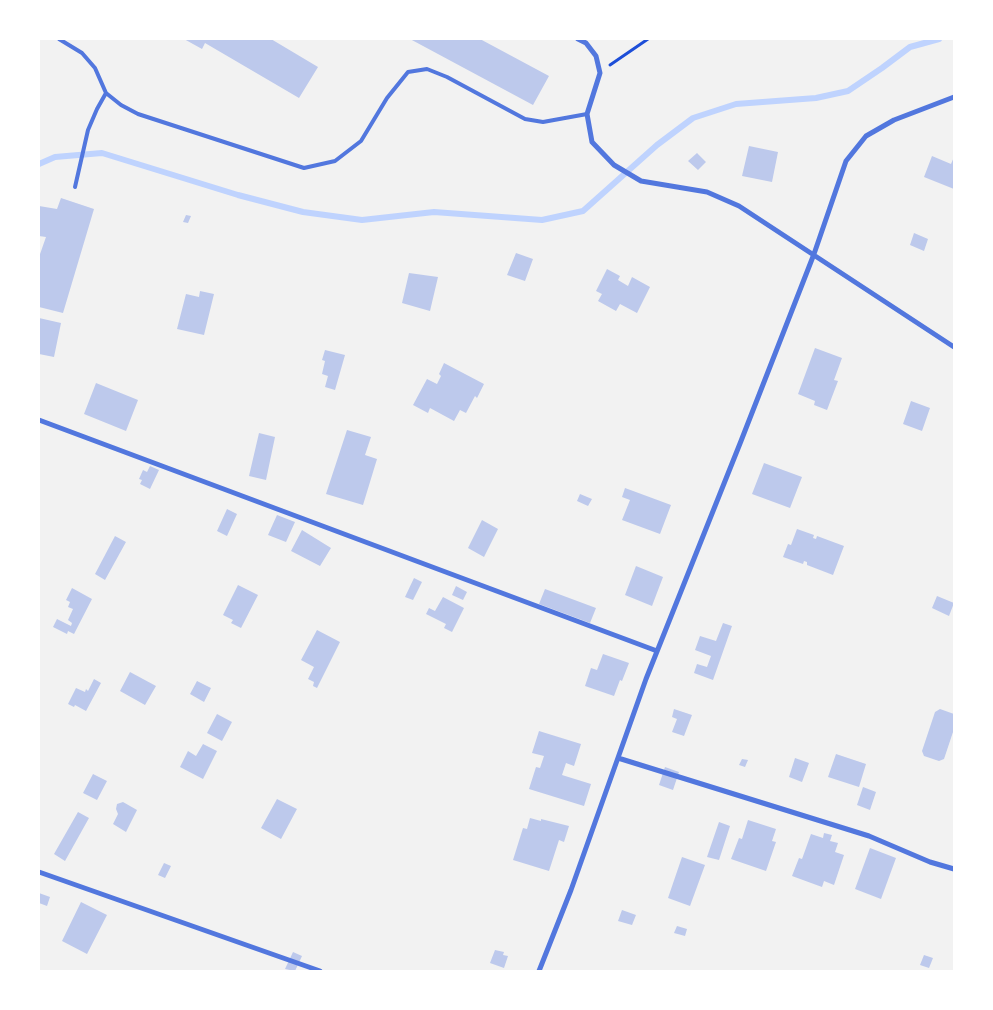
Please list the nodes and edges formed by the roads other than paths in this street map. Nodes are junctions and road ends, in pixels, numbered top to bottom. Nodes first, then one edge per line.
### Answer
1 (59, 39) edge
2 (578, 39) edge
3 (106, 93) junction
4 (954, 97) edge
5 (586, 114) junction
6 (75, 187) dead end
7 (814, 254) junction
8 (954, 347) edge
9 (39, 420) edge
10 (657, 651) junction
11 (618, 758) junction
12 (954, 870) edge
13 (39, 872) edge
14 (320, 971) edge
15 (539, 971) edge

1 - 3 lane
2 - 5 street
3 - 5 lane
3 - 6 lane
4 - 7 street
5 - 7 street
7 - 8 street
7 - 10 street
9 - 10 street
10 - 11 street
11 - 12 street
11 - 15 street
13 - 14 street

